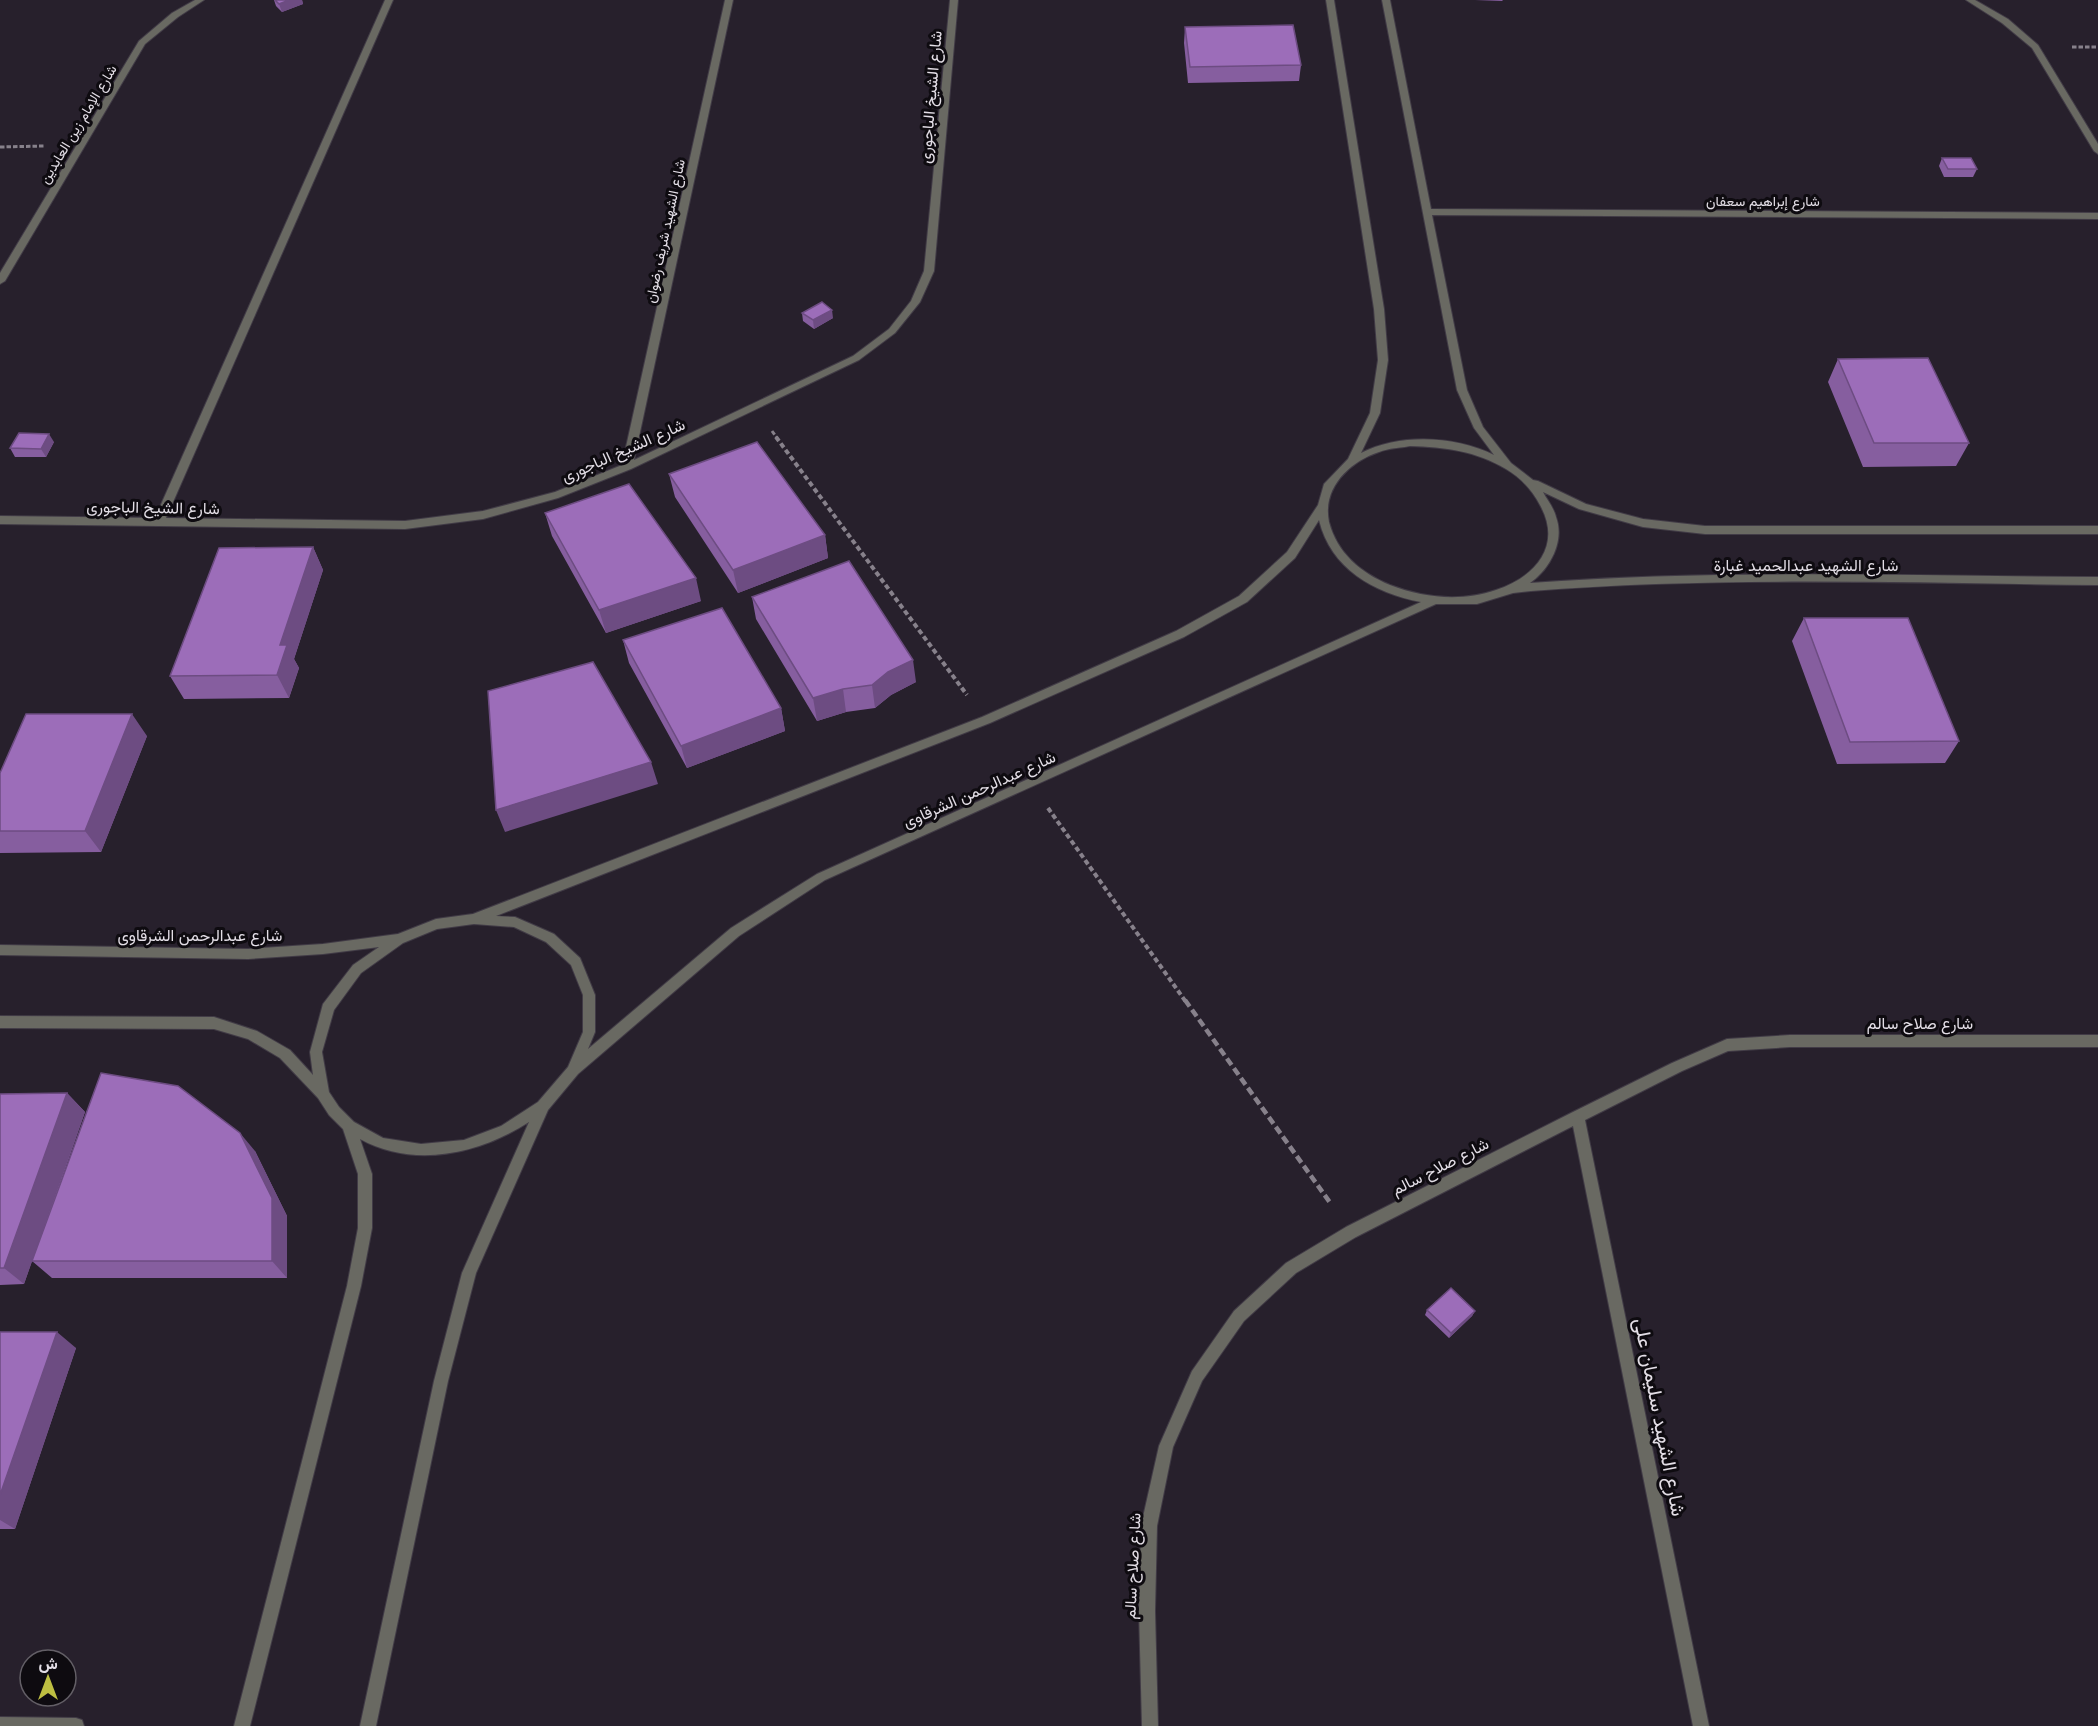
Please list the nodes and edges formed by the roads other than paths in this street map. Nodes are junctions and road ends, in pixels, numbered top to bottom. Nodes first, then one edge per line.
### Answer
1 (200, 0) edge
2 (389, 0) edge
3 (729, 0) edge
4 (954, 0) edge
5 (1330, 0) edge
6 (1386, 0) edge
7 (1970, 0) edge
8 (2098, 151) edge
9 (1427, 212) junction
10 (2098, 216) edge
11 (0, 281) edge
12 (1352, 461) junction
13 (1507, 464) junction
14 (627, 467) junction
15 (1530, 481) junction
16 (1322, 507) junction
17 (0, 520) edge
18 (159, 522) junction
19 (2098, 530) edge
20 (2098, 581) edge
21 (1514, 589) junction
22 (1435, 600) junction
23 (474, 919) junction
24 (399, 939) junction
25 (0, 950) edge
26 (0, 1022) edge
27 (2098, 1041) edge
28 (573, 1070) junction
29 (323, 1094) junction
30 (543, 1106) junction
31 (1578, 1116) junction
32 (349, 1126) junction
33 (0, 1725) edge
34 (76, 1726) edge
35 (242, 1726) edge
36 (368, 1726) edge
37 (1150, 1726) edge
38 (1701, 1726) edge

1 - 11 street, شارع الإمام زين العابدين
2 - 18 street
3 - 14 street, شارع الشهيد شريف رضوان
4 - 14 street, شارع الشيخ الباجورى
5 - 12 street
6 - 9 street
7 - 8 street
9 - 10 street, شارع إبراهيم سعفان
9 - 13 street
12 - 13 street
12 - 16 street
13 - 15 street
14 - 18 street, شارع الشيخ الباجورى
15 - 19 street
15 - 21 street
16 - 22 street
16 - 23 street
17 - 18 street, شارع الشيخ الباجورى
20 - 21 street, شارع الشهيد عبدالحميد غبارة
21 - 22 street
22 - 28 street, شارع عبدالرحمن الشرقاوى
23 - 24 street
23 - 28 street
24 - 25 street, شارع عبدالرحمن الشرقاوى
24 - 29 street
26 - 29 street
27 - 31 street, شارع صلاح سالم
28 - 30 street
29 - 32 street
30 - 32 street
30 - 36 street
31 - 37 street, شارع صلاح سالم
31 - 38 street, شارع الشهيد سليمان على
32 - 35 street
33 - 34 street

